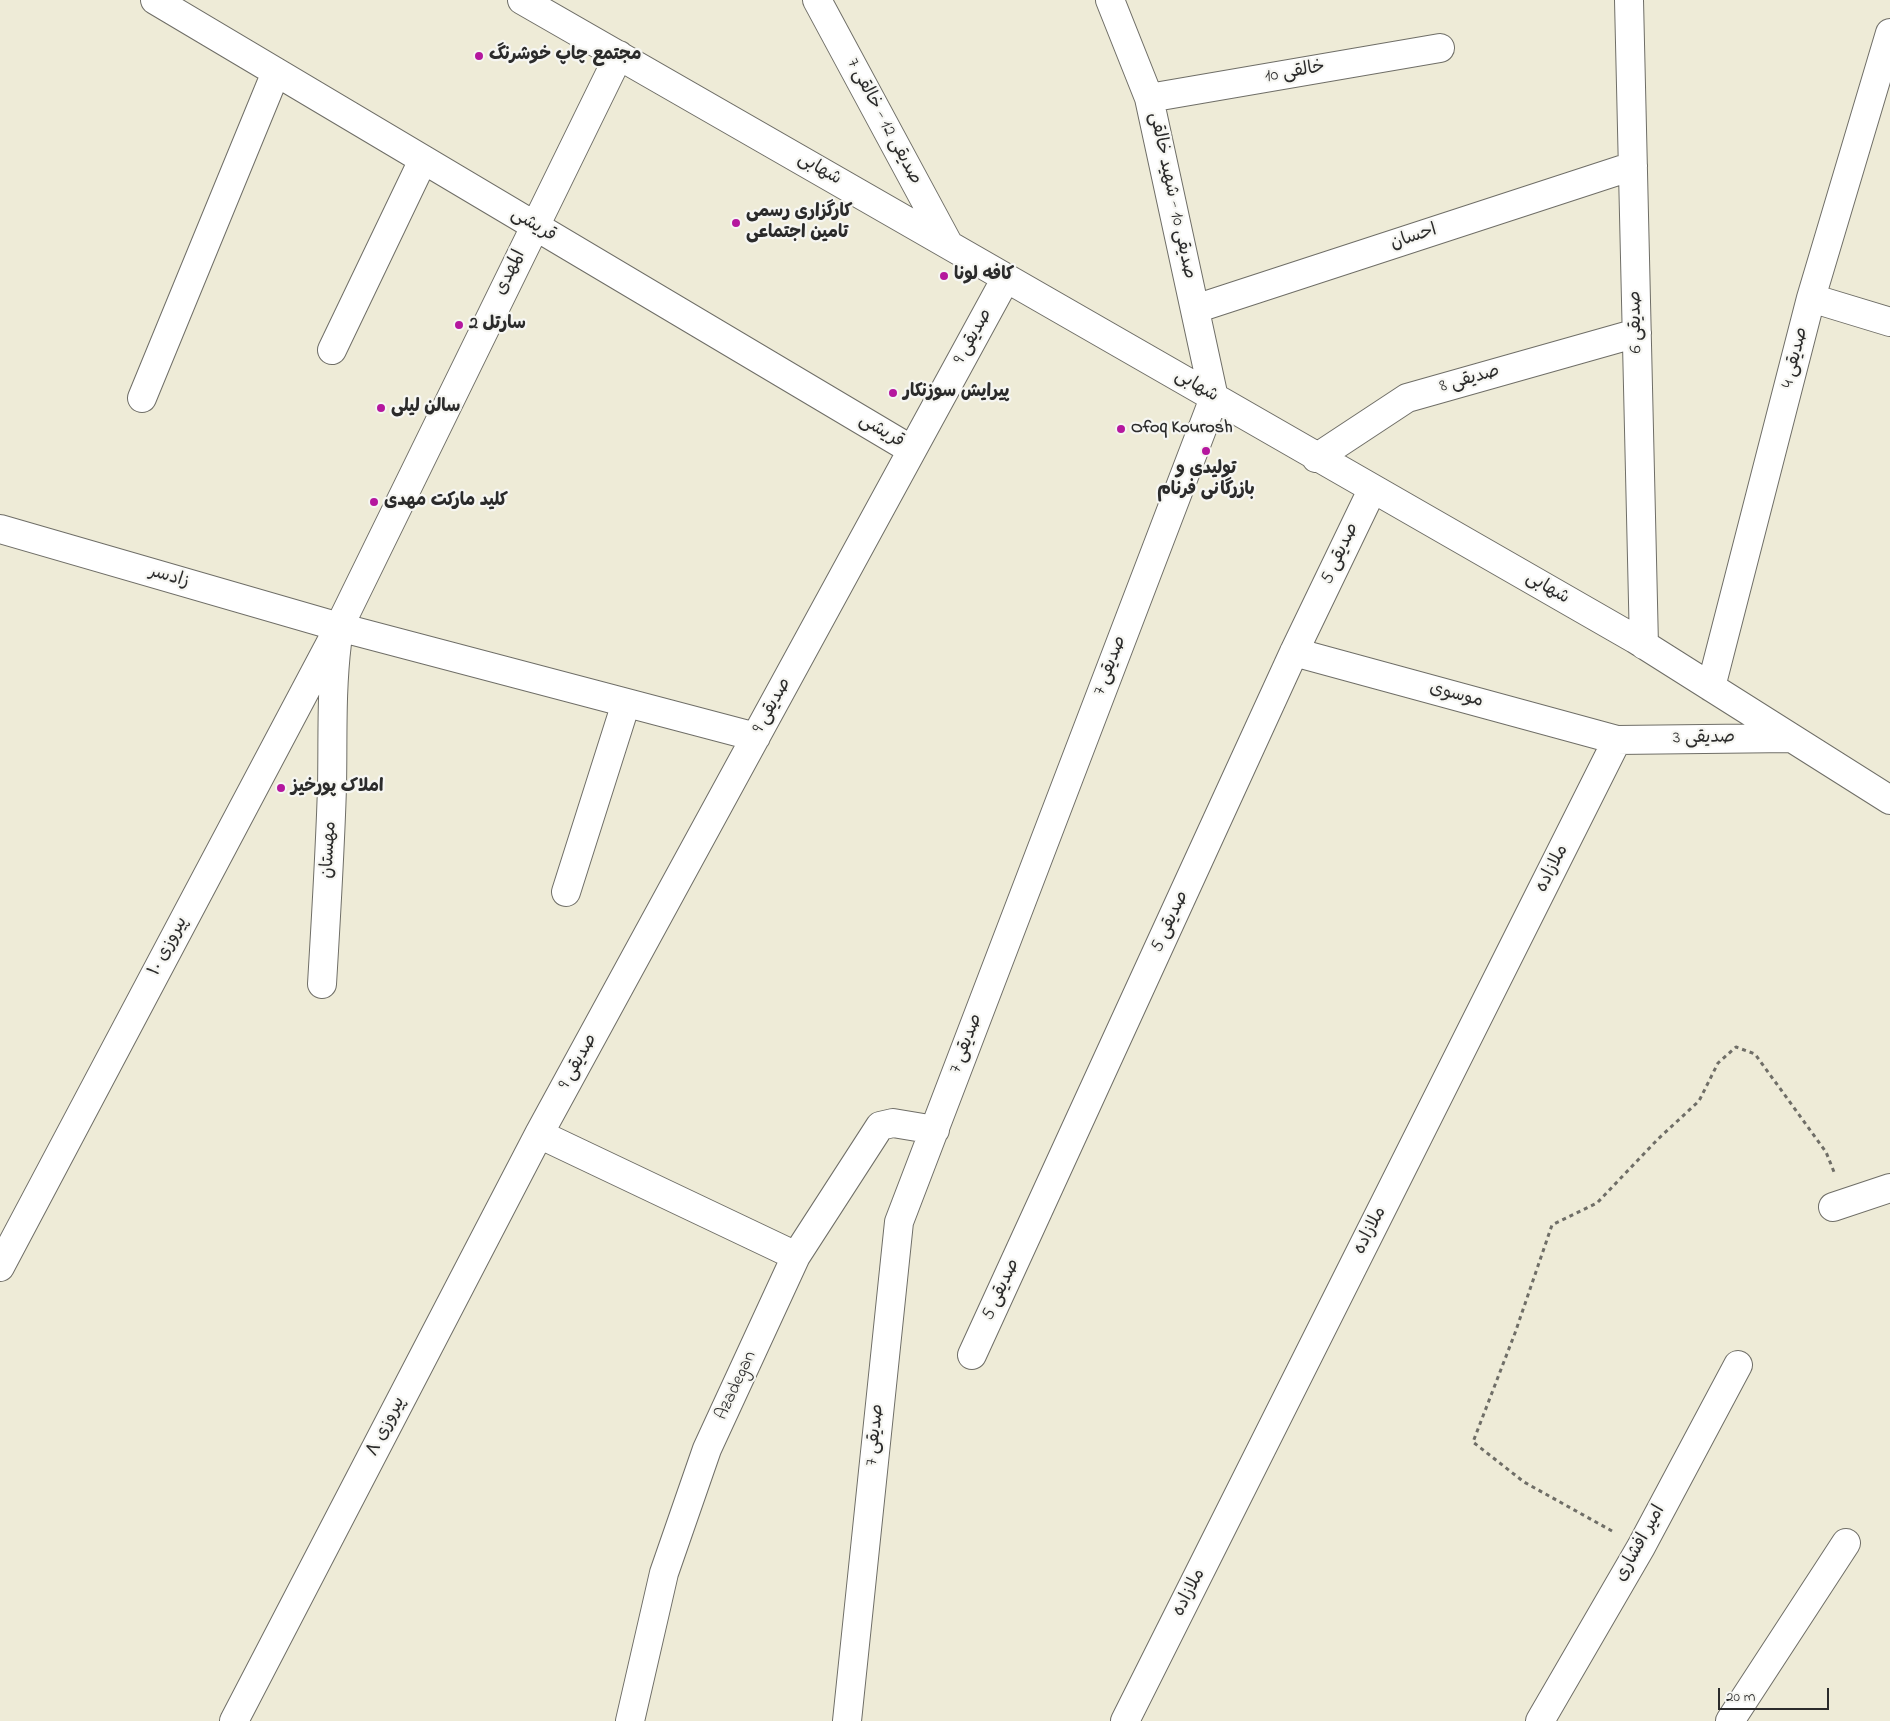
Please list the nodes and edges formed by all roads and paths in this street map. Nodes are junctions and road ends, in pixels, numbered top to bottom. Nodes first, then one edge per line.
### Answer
1 (155, 0) edge
2 (522, 0) edge
3 (817, 0) edge
4 (1110, 0) edge
5 (1629, 0) edge
6 (1890, 33) edge
7 (1440, 48) dead end
8 (619, 56) junction
9 (276, 72) junction
10 (1149, 98) junction
11 (423, 160) junction
12 (1633, 166) junction
13 (534, 227) junction
14 (948, 245) junction
15 (1006, 278) junction
16 (1811, 298) junction
17 (1195, 309) junction
18 (1890, 322) edge
19 (1637, 333) junction
20 (332, 350) dead end
21 (142, 398) dead end
22 (1214, 398) junction
23 (912, 450) junction
24 (1316, 458) junction
25 (1372, 490) junction
26 (0, 529) edge
27 (339, 627) junction
28 (1644, 645) junction
29 (1294, 652) junction
30 (1712, 687) junction
31 (626, 703) junction
32 (756, 737) junction
33 (1791, 738) junction
34 (1617, 740) junction
35 (1890, 800) edge
36 (566, 892) dead end
37 (322, 984) dead end
38 (935, 1130) junction
39 (539, 1134) junction
40 (1890, 1188) edge
41 (1833, 1207) joint
42 (796, 1256) junction
43 (0, 1267) edge
44 (972, 1355) dead end
45 (1738, 1365) dead end
46 (1846, 1543) dead end
47 (1641, 1547) junction
48 (234, 1721) edge
49 (630, 1721) edge
50 (847, 1721) edge
51 (1125, 1721) edge
52 (1540, 1721) edge
53 (1730, 1721) edge

1 - 9 street, قریشی
2 - 8 street, شهابی
3 - 14 street, صدیقی 12 - خالقی 7
4 - 10 street, صدیقی 10 - شهید خالقی
5 - 12 street, صدیقی 6
6 - 16 street, صدیقی 4
7 - 10 street, خالقی 10
8 - 13 street, المهدی
8 - 14 street, شهابی
9 - 11 street, قریشی
9 - 21 street
10 - 17 street, صدیقی 10 - شهید خالقی
11 - 13 street, قریشی
11 - 20 street
12 - 17 street, احسان
12 - 19 street, صدیقی 6
13 - 23 street, قریشی
13 - 27 street, المهدی
14 - 15 street, شهابی
15 - 22 street, شهابی
15 - 23 street, صدیقی 9
16 - 18 street
16 - 30 street, صدیقی 4
17 - 22 street, صدیقی 10 - شهید خالقی
19 - 24 street, صدیقی 8
19 - 28 street, صدیقی 6
22 - 24 street, شهابی
22 - 38 street, صدیقی 7
23 - 32 street, صدیقی 9
24 - 25 street, شهابی
25 - 28 street, شهابی
25 - 29 street, صدیقی 5
26 - 27 street, زادسر
27 - 31 street, زادسر
27 - 37 street, مهستان
27 - 43 street, پیروزی ١٠
28 - 30 street, شهابی
29 - 34 street, موسوی
29 - 44 street, صدیقی 5
30 - 33 street, شهابی
31 - 32 street, زادسر
31 - 36 street
32 - 39 street, صدیقی 9
33 - 34 street, صدیقی 3
33 - 35 street, شهابی
34 - 51 street, ملازاده
38 - 42 street, Azadegan
38 - 50 street, صدیقی 7
39 - 42 street
39 - 48 street, پیروزی ٨
40 - 41 street
41 - 47 path
42 - 49 street, Azadegan
45 - 47 street, امیر افشاری
46 - 53 street
47 - 52 street, امیر افشاری

